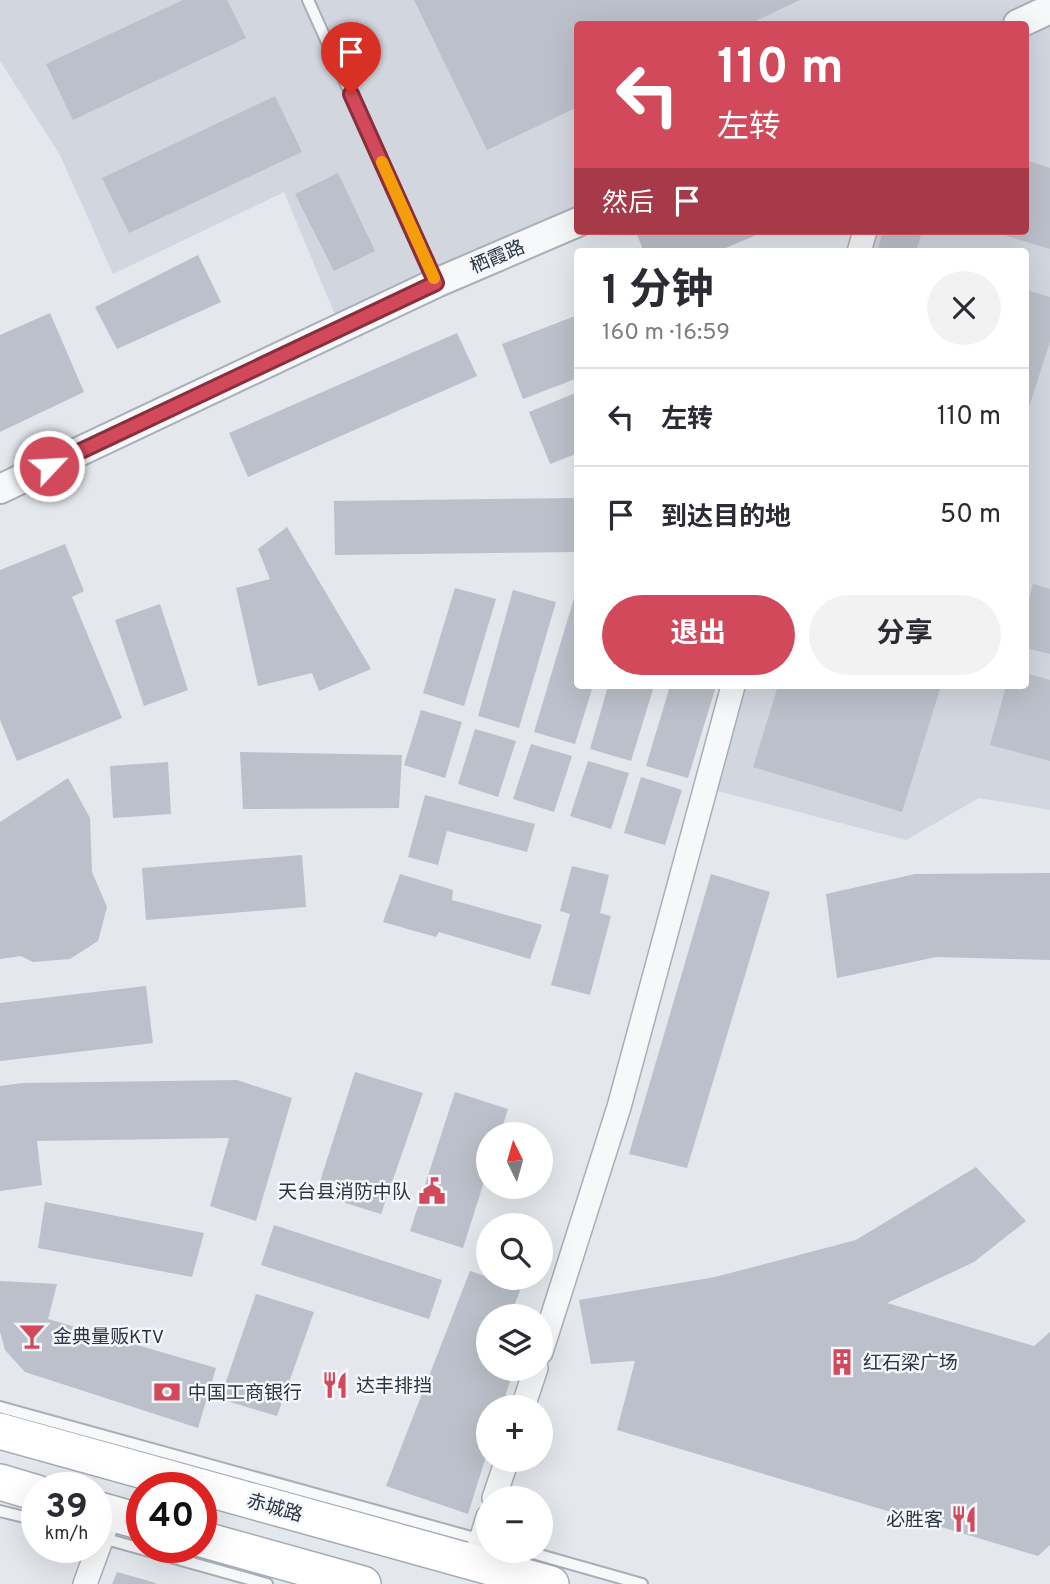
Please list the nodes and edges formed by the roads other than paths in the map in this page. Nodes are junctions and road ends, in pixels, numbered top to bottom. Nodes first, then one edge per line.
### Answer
1 (308, 0) edge
2 (1050, 9) edge
3 (1024, 21) edge
4 (574, 224) edge
5 (436, 283) junction
6 (0, 489) edge
7 (732, 689) edge
8 (553, 1314) edge
9 (0, 1407) edge
10 (0, 1432) edge
11 (0, 1482) edge
12 (21, 1488) edge
13 (0, 1511) edge
14 (21, 1516) edge
15 (112, 1525) edge
16 (217, 1543) edge
17 (476, 1547) edge
18 (476, 1547) edge
19 (553, 1559) edge
20 (94, 1563) edge
21 (510, 1563) edge
22 (85, 1584) edge
23 (267, 1584) edge
24 (363, 1584) edge
25 (551, 1584) edge
26 (642, 1584) edge

1 - 5 lane
2 - 3 street
4 - 5 street, 栖霞路
5 - 6 street, 栖霞路
7 - 8 street
9 - 17 lane
10 - 18 main road, 赤城路
11 - 12 main road
13 - 14 lane
15 - 23 lane
16 - 24 main road
19 - 26 lane
20 - 22 street
21 - 25 main road, 赤城路

